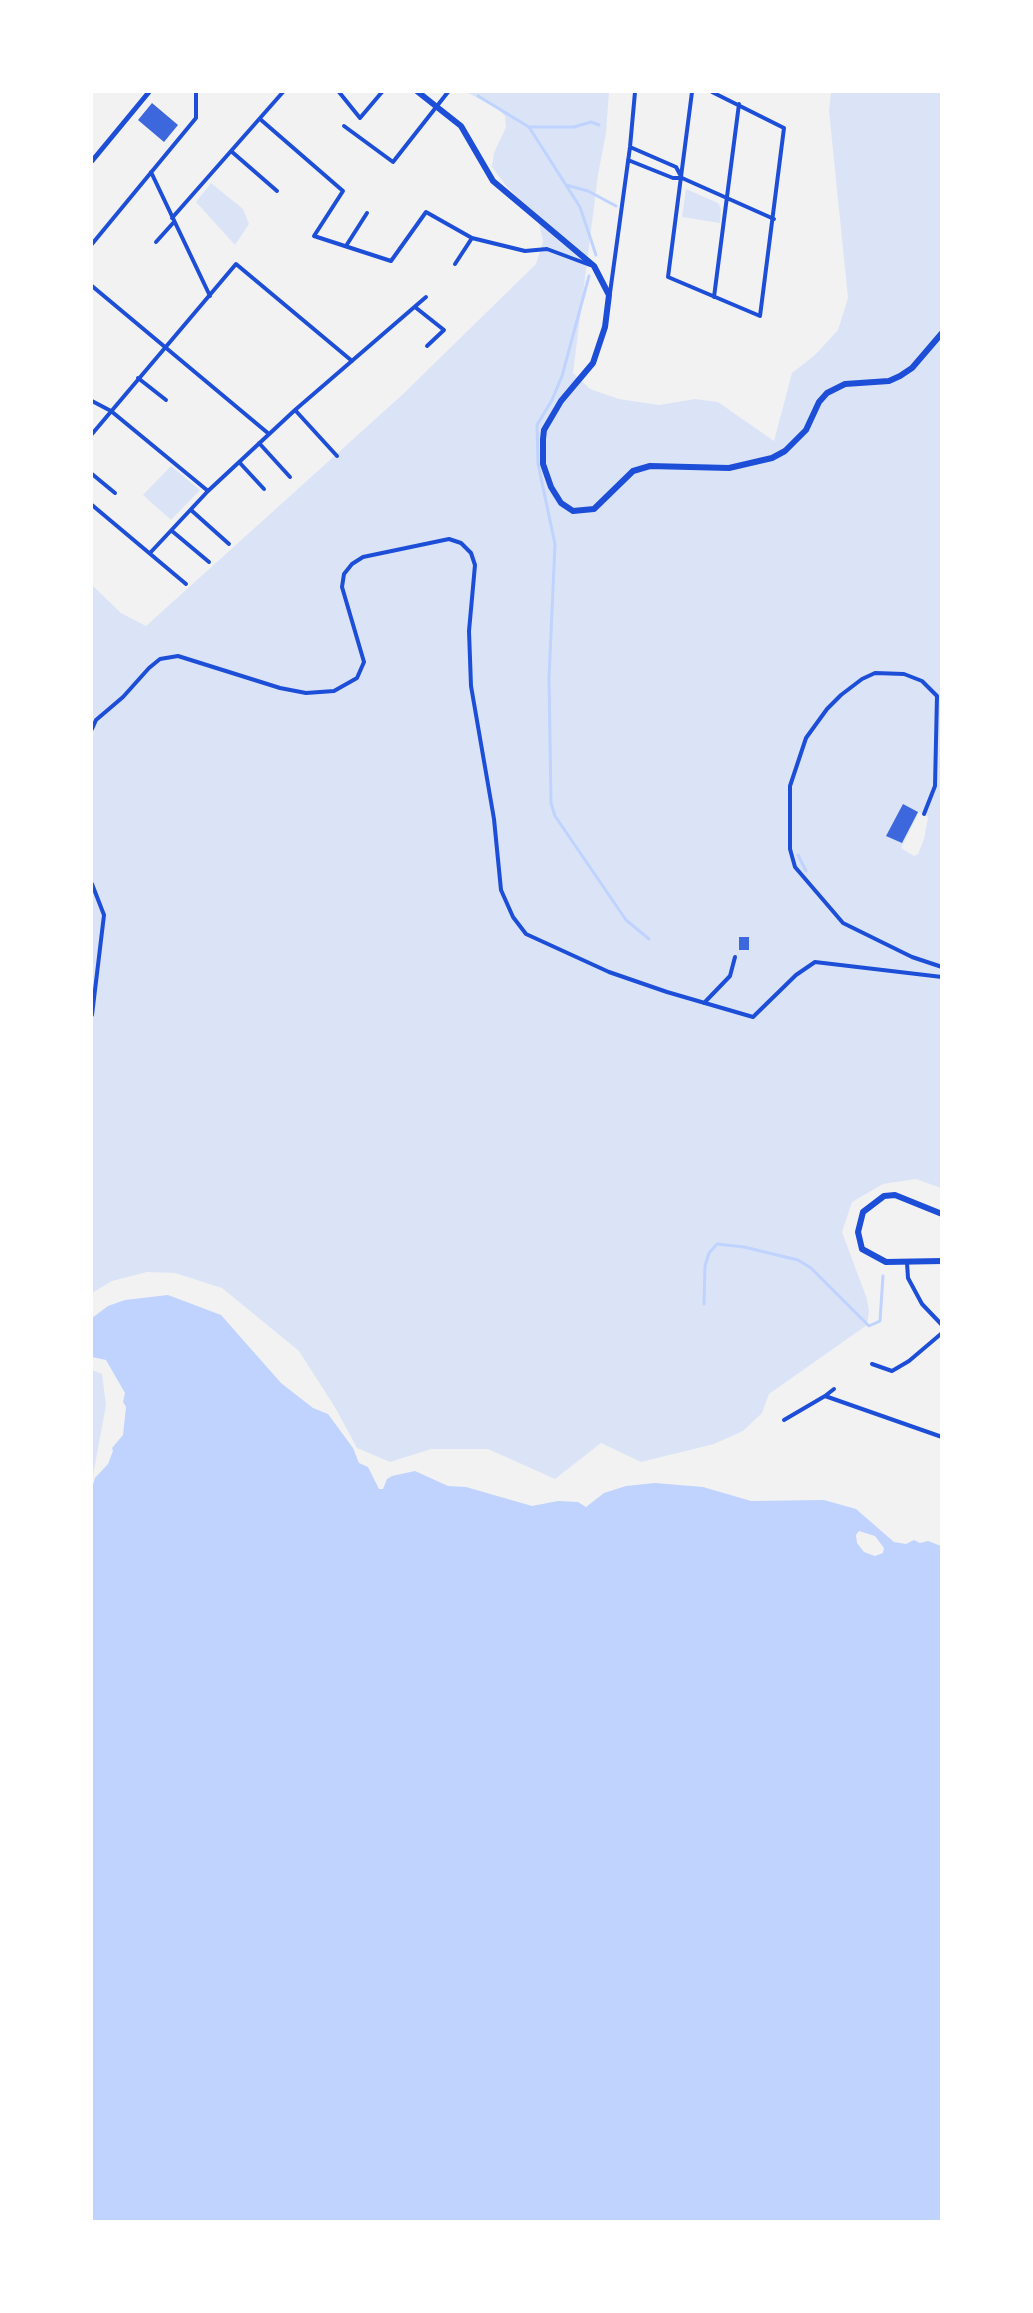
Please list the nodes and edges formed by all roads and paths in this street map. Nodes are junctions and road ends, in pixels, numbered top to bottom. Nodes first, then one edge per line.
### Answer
1 (149, 92) edge
2 (196, 92) edge
3 (283, 92) edge
4 (339, 92) edge
5 (382, 92) edge
6 (418, 92) edge
7 (448, 92) edge
8 (635, 92) edge
9 (692, 92) edge
10 (712, 92) edge
11 (739, 104) junction
12 (436, 106) junction
13 (260, 119) junction
14 (344, 126) dead end
15 (630, 147) junction
16 (231, 151) junction
17 (628, 160) junction
18 (92, 161) edge
19 (151, 172) junction
20 (682, 178) junction
21 (277, 191) dead end
22 (727, 200) junction
23 (367, 213) dead end
24 (774, 219) junction
25 (173, 220) junction
26 (472, 238) junction
27 (156, 242) dead end
28 (92, 244) edge
29 (346, 246) junction
30 (455, 264) dead end
31 (594, 266) junction
32 (92, 286) edge
33 (609, 295) junction
34 (210, 296) junction
35 (426, 297) dead end
36 (714, 297) junction
37 (415, 307) junction
38 (942, 333) edge
39 (164, 346) junction
40 (427, 346) dead end
41 (352, 361) junction
42 (138, 378) junction
43 (166, 400) dead end
44 (92, 401) edge
45 (295, 410) junction
46 (111, 411) junction
47 (92, 434) edge
48 (269, 434) junction
49 (259, 443) junction
50 (337, 456) dead end
51 (239, 462) junction
52 (92, 474) edge
53 (290, 477) dead end
54 (264, 489) dead end
55 (208, 491) junction
56 (115, 493) dead end
57 (92, 505) edge
58 (191, 510) junction
59 (172, 531) junction
60 (229, 544) dead end
61 (150, 553) junction
62 (209, 562) dead end
63 (186, 584) dead end
64 (92, 729) edge
65 (924, 814) dead end
66 (92, 884) edge
67 (735, 957) dead end
68 (942, 967) edge
69 (942, 978) edge
70 (704, 1003) junction
71 (92, 1015) edge
72 (942, 1214) edge
73 (942, 1261) edge
74 (907, 1263) junction
75 (942, 1325) edge
76 (942, 1333) edge
77 (872, 1364) dead end
78 (834, 1389) dead end
79 (825, 1396) junction
80 (784, 1420) dead end
81 (942, 1437) edge

1 - 18 street
2 - 19 street
3 - 13 street
4 - 5 street
6 - 12 main road
7 - 12 street
8 - 15 street
9 - 20 street
10 - 11 street
11 - 22 street
11 - 24 street
12 - 14 street
12 - 31 main road
13 - 16 street
13 - 29 street
15 - 17 street
15 - 20 street
16 - 21 street
16 - 25 street
17 - 20 street
17 - 33 street
19 - 25 street
19 - 28 street
20 - 22 street
20 - 36 street
22 - 24 street
22 - 36 street
23 - 29 street
24 - 36 street
25 - 27 street
25 - 34 street
26 - 29 street
26 - 30 street
26 - 31 street
31 - 33 main road
32 - 39 street
33 - 38 main road
34 - 39 street
34 - 41 street
35 - 37 street
37 - 40 street
37 - 41 street
39 - 42 street
39 - 48 street
41 - 45 street
42 - 43 street
42 - 46 street
44 - 46 street
45 - 48 street
45 - 50 street
46 - 47 street
46 - 55 street
48 - 49 street
49 - 51 street
49 - 53 street
51 - 54 street
51 - 55 street
52 - 56 street
55 - 58 street
57 - 61 street
58 - 59 street
58 - 60 street
59 - 61 street
59 - 62 street
61 - 63 street
64 - 70 street
65 - 68 street
66 - 71 street
67 - 70 street
69 - 70 street
72 - 74 main road
73 - 74 main road
74 - 75 street
76 - 77 street
78 - 79 street
79 - 80 street
79 - 81 street

